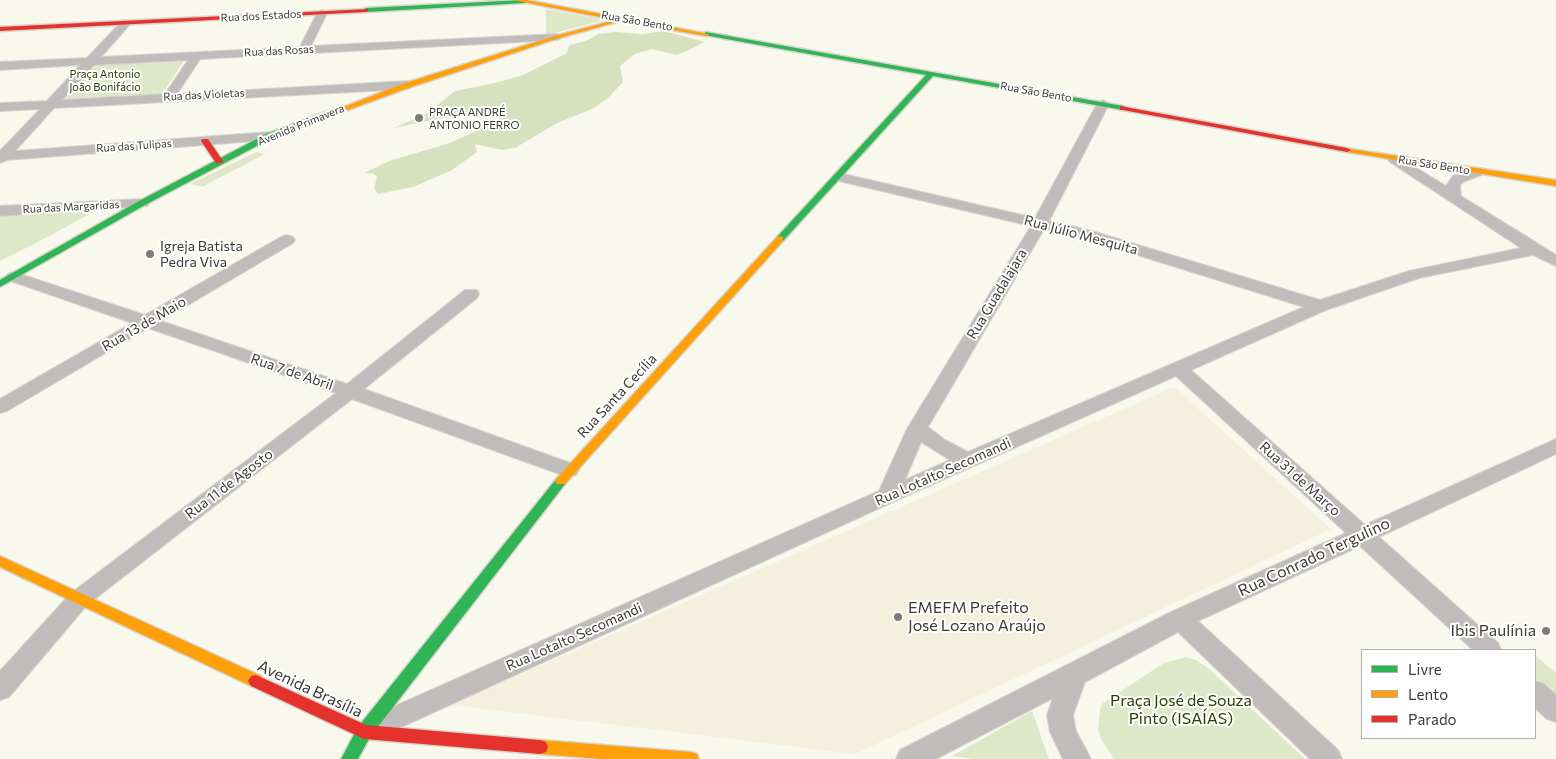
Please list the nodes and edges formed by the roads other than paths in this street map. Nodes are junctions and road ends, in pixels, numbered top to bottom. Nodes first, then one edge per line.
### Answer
1 (472, 0) edge
2 (519, 1) edge
3 (455, 6) junction
4 (322, 13) junction
5 (626, 19) junction
6 (126, 23) junction
7 (0, 29) edge
8 (558, 37) junction
9 (484, 40) junction
10 (304, 50) junction
11 (501, 55) junction
12 (197, 56) junction
13 (90, 61) junction
14 (0, 66) edge
15 (931, 74) junction
16 (408, 85) junction
17 (340, 88) junction
18 (169, 97) junction
19 (50, 104) junction
20 (352, 104) junction
21 (1103, 104) junction
22 (0, 107) edge
23 (269, 136) junction
24 (205, 141) junction
25 (1, 157) edge
26 (1395, 158) junction
27 (219, 161) junction
28 (1476, 172) junction
29 (839, 176) junction
30 (1556, 183) edge
31 (1454, 197) junction
32 (142, 203) junction
33 (0, 211) edge
34 (1040, 223) junction
35 (287, 240) dead end
36 (1535, 250) junction
37 (1556, 261) edge
38 (7, 280) edge
39 (471, 294) dead end
40 (1320, 306) junction
41 (147, 323) junction
42 (1178, 368) junction
43 (350, 391) junction
44 (0, 406) edge
45 (917, 429) junction
46 (1556, 446) edge
47 (967, 462) junction
48 (569, 470) junction
49 (887, 496) junction
50 (1362, 535) junction
51 (0, 561) edge
52 (79, 599) junction
53 (1180, 619) junction
54 (1488, 649) edge
55 (1075, 675) junction
56 (0, 689) edge
57 (1536, 693) edge
58 (1556, 711) edge
59 (364, 732) junction
60 (349, 759) edge
61 (691, 759) edge
62 (910, 759) edge
63 (1077, 759) edge
64 (1328, 759) edge

1 - 3 street
2 - 3 street, Rua dos Estados
2 - 5 street, Rua São Bento
3 - 4 street, Rua dos Estados
4 - 6 street, Rua dos Estados
4 - 10 street
5 - 8 street, Avenida Primavera
5 - 15 street, Rua São Bento
6 - 7 street, Rua dos Estados
6 - 13 street
8 - 9 street, Rua das Rosas
8 - 11 street, Avenida Primavera
9 - 10 street, Rua das Rosas
9 - 11 street
10 - 12 street, Rua das Rosas
11 - 16 street, Avenida Primavera
12 - 13 street, Rua das Rosas
12 - 18 street
13 - 14 street, Rua das Rosas
13 - 19 street
15 - 21 street, Rua São Bento
15 - 29 street, Rua Santa Cecília
16 - 17 street, Rua das Violetas
16 - 20 street, Avenida Primavera
17 - 18 street, Rua das Violetas
17 - 20 street
18 - 19 street, Rua das Violetas
19 - 22 street, Rua das Violetas
19 - 25 street
20 - 23 street, Avenida Primavera
21 - 26 street, Rua São Bento
21 - 34 street, Rua Guadalajara
23 - 24 street, Rua das Tulipas
23 - 27 street, Avenida Primavera
24 - 25 street, Rua das Tulipas
24 - 27 street
26 - 28 street, Rua São Bento
26 - 31 street
27 - 32 street, Avenida Primavera
28 - 30 street, Rua São Bento
28 - 31 street
29 - 34 street, Rua Júlio Mesquita
29 - 48 street, Rua Santa Cecília
31 - 36 street
32 - 33 street, Rua das Margaridas
32 - 38 street, Avenida Primavera
34 - 40 street, Rua Júlio Mesquita
34 - 45 street, Rua Guadalajara
35 - 41 street, Rua 13 de Maio
36 - 37 street
36 - 40 street, Rua Lotalto Secomandi
38 - 41 street, Rua 7 de Abril
39 - 43 street, Rua 11 de Agosto
40 - 42 street, Rua Lotalto Secomandi
41 - 43 street, Rua 7 de Abril
41 - 44 street, Rua 13 de Maio
42 - 47 street, Rua Lotalto Secomandi
42 - 50 street, Rua 31 de Março
43 - 48 street, Rua 7 de Abril
43 - 52 street, Rua 11 de Agosto
45 - 47 street
45 - 49 street, Rua Guadalajara
46 - 50 street, Rua Conrado Tergulino
47 - 49 street, Rua Lotalto Secomandi
48 - 59 street, Rua Santa Cecília
49 - 59 street, Rua Lotalto Secomandi
50 - 53 street, Rua Conrado Tergulino
50 - 54 street, Rua 31 de Março
51 - 52 street, Avenida Brasília
52 - 56 street, Rua 11 de Agosto
52 - 59 street, Avenida Brasília
53 - 55 street, Rua Conrado Tergulino
53 - 64 street
55 - 62 street, Rua Conrado Tergulino
55 - 63 street
57 - 58 street
59 - 60 street, Rua Santa Cecília
59 - 61 street, Avenida Brasília

